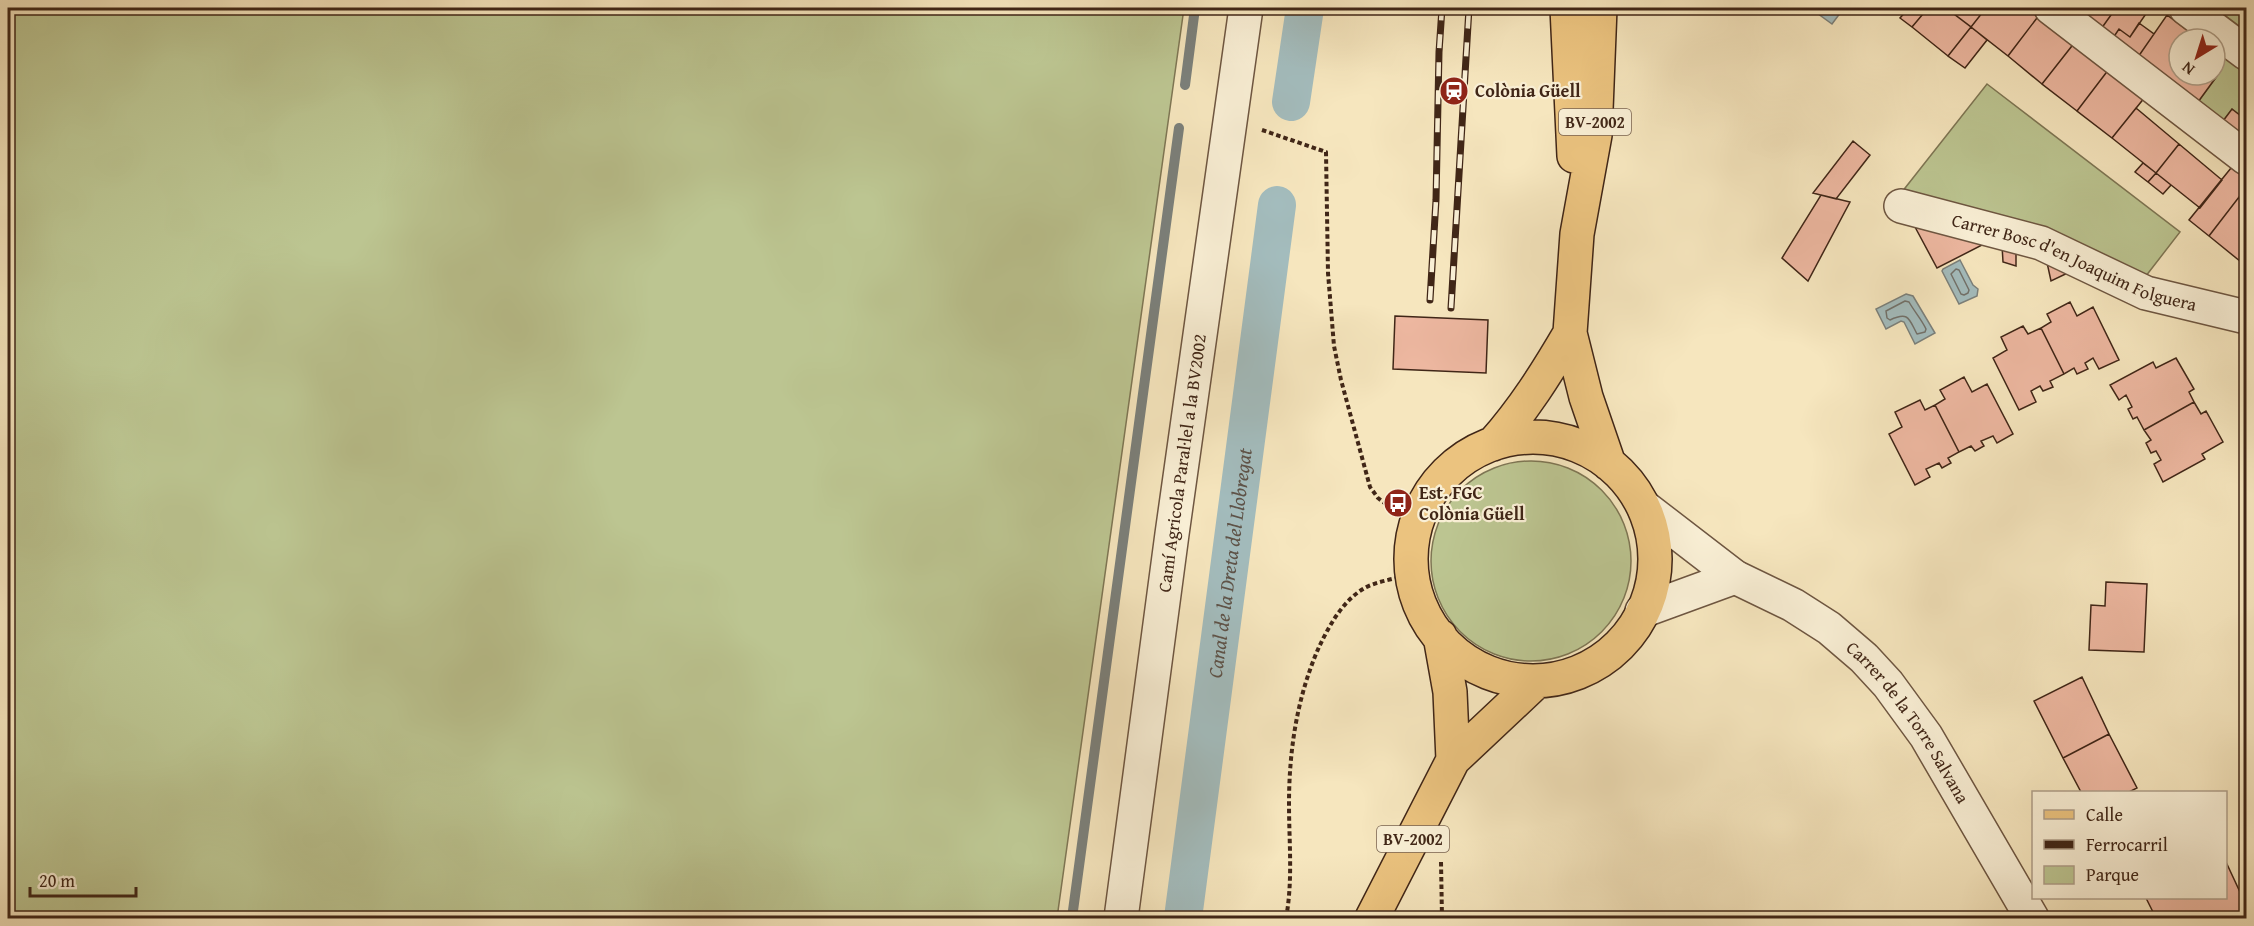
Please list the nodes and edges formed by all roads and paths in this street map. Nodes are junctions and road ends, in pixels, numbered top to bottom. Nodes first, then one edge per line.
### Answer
1 (1246, 8) edge
2 (1568, 8) edge
3 (1600, 8) edge
4 (2051, 8) edge
5 (2186, 8) edge
6 (2247, 53) edge
7 (1230, 119) junction
8 (2247, 158) edge
9 (1901, 206) dead end
10 (1577, 234) junction
11 (2247, 317) edge
12 (1570, 333) junction
13 (1493, 444) junction
14 (1609, 464) junction
15 (1644, 507) junction
16 (1415, 526) junction
17 (1411, 574) junction
18 (1735, 577) junction
19 (1642, 611) junction
20 (1440, 636) junction
21 (1537, 681) junction
22 (1453, 760) junction
23 (1121, 918) edge
24 (1286, 918) edge
25 (1372, 918) edge
26 (2032, 918) edge

1 - 7 street, Camí Agricola Paral·lel a la BV2002
2 - 10 main road, BV-2002
3 - 10 main road, BV-2002
4 - 8 street
5 - 6 street
7 - 16 path
7 - 23 street, Camí Agricola Paral·lel a la BV2002
9 - 11 street, Carrer Bosc d'en Joaquim Folguera
10 - 12 main road, BV-2002
12 - 13 main road, BV-2002
12 - 14 main road, BV-2002
13 - 14 main road, BV-2002
13 - 16 main road, BV-2002
14 - 15 main road, BV-2002
15 - 18 street, Carrer de la Torre Salvana
15 - 19 main road, BV-2002
16 - 17 main road, BV-2002
17 - 20 main road, BV-2002
17 - 24 path
18 - 19 street
18 - 26 street, Carrer de la Torre Salvana
19 - 21 main road, BV-2002
20 - 21 main road, BV-2002
20 - 22 main road, BV-2002
21 - 22 main road, BV-2002
22 - 25 main road, BV-2002

